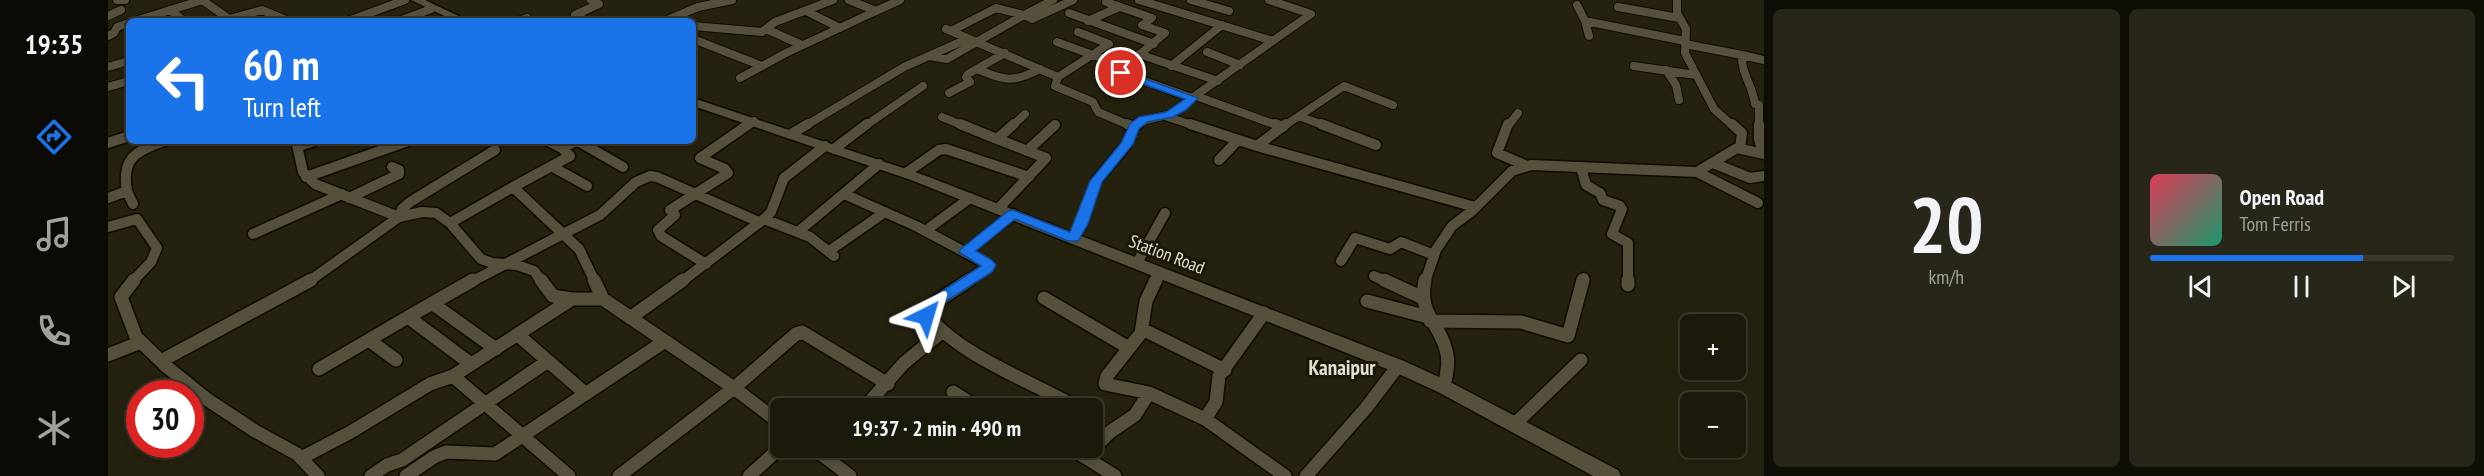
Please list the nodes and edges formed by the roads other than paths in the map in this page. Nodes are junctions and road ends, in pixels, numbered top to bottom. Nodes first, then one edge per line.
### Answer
1 (117, 0) edge
2 (125, 0) edge
3 (165, 0) edge
4 (203, 0) edge
5 (405, 0) edge
6 (416, 0) edge
7 (591, 0) edge
8 (732, 0) edge
9 (832, 0) edge
10 (849, 0) edge
11 (900, 0) edge
12 (1053, 0) edge
13 (1073, 0) edge
14 (1139, 0) edge
15 (1191, 0) edge
16 (1269, 0) edge
17 (1677, 0) edge
18 (1106, 2) dead end
19 (1577, 5) dead end
20 (1119, 7) junction
21 (1618, 8) dead end
22 (431, 9) junction
23 (121, 10) dead end
24 (173, 10) junction
25 (806, 11) junction
26 (876, 11) junction
27 (1230, 11) dead end
28 (1069, 13) dead end
29 (1024, 15) junction
30 (108, 16) edge
31 (151, 18) edge
32 (181, 18) edge
33 (226, 18) edge
34 (235, 18) edge
35 (281, 18) edge
36 (356, 18) edge
37 (407, 18) edge
38 (454, 18) edge
39 (582, 18) edge
40 (672, 18) edge
41 (1679, 18) junction
42 (1088, 21) junction
43 (1585, 21) junction
44 (126, 24) edge
45 (1222, 25) junction
46 (696, 26) edge
47 (840, 28) junction
48 (766, 29) junction
49 (1116, 31) junction
50 (1078, 32) dead end
51 (108, 36) edge
52 (1589, 36) dead end
53 (696, 40) edge
54 (971, 41) junction
55 (1104, 41) junction
56 (1273, 41) junction
57 (1057, 42) dead end
58 (1685, 43) junction
59 (1154, 44) junction
60 (802, 45) junction
61 (1207, 52) dead end
62 (1005, 53) junction
63 (1139, 54) junction
64 (1742, 55) junction
65 (1090, 56) junction
66 (1764, 60) edge
67 (126, 62) edge
68 (1240, 65) junction
69 (762, 66) junction
70 (1124, 66) junction
71 (1171, 66) junction
72 (1634, 66) dead end
73 (108, 67) edge
74 (977, 69) junction
75 (1040, 69) junction
76 (1666, 70) junction
77 (1696, 75) junction
78 (1058, 77) junction
79 (740, 78) dead end
80 (1218, 81) junction
81 (126, 82) edge
82 (922, 86) dead end
83 (108, 87) edge
84 (949, 93) dead end
85 (1194, 97) junction
86 (1679, 100) dead end
87 (696, 103) edge
88 (1393, 105) dead end
89 (1518, 113) dead end
90 (1025, 114) dead end
91 (1165, 116) junction
92 (1299, 116) junction
93 (942, 117) dead end
94 (754, 122) junction
95 (1055, 125) dead end
96 (1134, 127) junction
97 (1283, 127) junction
98 (791, 134) junction
99 (126, 137) edge
100 (997, 139) junction
101 (1238, 140) junction
102 (108, 143) edge
103 (156, 144) edge
104 (297, 144) edge
105 (400, 144) edge
106 (554, 144) edge
107 (571, 144) edge
108 (582, 144) edge
109 (1257, 146) junction
110 (1376, 146) dead end
111 (829, 147) junction
112 (562, 148) junction
113 (1740, 148) junction
114 (495, 150) dead end
115 (1027, 151) junction
116 (1763, 154) edge
117 (1219, 160) dead end
118 (1713, 163) junction
119 (879, 164) junction
120 (551, 166) junction
121 (1527, 166) junction
122 (392, 167) dead end
123 (623, 167) dead end
124 (1581, 167) junction
125 (1697, 172) junction
126 (906, 173) junction
127 (1764, 176) edge
128 (306, 177) junction
129 (1029, 177) junction
130 (587, 186) dead end
131 (513, 187) junction
132 (127, 191) junction
133 (695, 194) junction
134 (844, 194) junction
135 (346, 196) junction
136 (108, 198) edge
137 (970, 198) junction
138 (1758, 203) dead end
139 (133, 204) dead end
140 (1475, 207) junction
141 (1006, 211) junction
142 (885, 212) junction
143 (1166, 213) dead end
144 (399, 217) junction
145 (762, 220) junction
146 (450, 223) junction
147 (108, 227) edge
148 (799, 231) junction
149 (924, 231) junction
150 (253, 234) dead end
151 (563, 234) junction
152 (1073, 238) junction
153 (966, 252) junction
154 (1434, 255) junction
155 (1341, 261) dead end
156 (504, 263) junction
157 (1137, 263) junction
158 (706, 264) junction
159 (1160, 272) junction
160 (1374, 276) dead end
161 (1584, 278) dead end
162 (1628, 285) dead end
163 (1044, 298) dead end
164 (1423, 298) junction
165 (572, 299) junction
166 (603, 299) junction
167 (1367, 301) dead end
168 (432, 304) junction
169 (1264, 313) junction
170 (408, 317) junction
171 (630, 318) junction
172 (1429, 319) junction
173 (1142, 329) junction
174 (943, 331) junction
175 (518, 335) junction
176 (369, 340) junction
177 (665, 341) junction
178 (141, 342) junction
179 (1129, 348) junction
180 (496, 349) junction
181 (108, 355) edge
182 (396, 360) dead end
183 (1581, 360) dead end
184 (161, 361) junction
185 (548, 361) junction
186 (471, 364) junction
187 (1398, 366) junction
188 (319, 369) dead end
189 (1225, 370) junction
190 (453, 376) junction
191 (888, 384) junction
192 (1444, 387) junction
193 (734, 388) junction
194 (953, 392) dead end
195 (1149, 393) junction
196 (586, 394) junction
197 (874, 398) edge
198 (962, 398) edge
199 (1060, 398) edge
200 (485, 405) junction
201 (770, 415) edge
202 (1205, 419) junction
203 (1515, 424) junction
204 (523, 436) junction
205 (1103, 439) edge
206 (770, 457) edge
207 (301, 458) junction
208 (829, 458) edge
209 (1087, 458) edge
210 (318, 476) edge
211 (371, 476) edge
212 (406, 476) edge
213 (569, 476) edge
214 (619, 476) edge
215 (749, 476) edge
216 (850, 476) edge
217 (1115, 476) edge
218 (1285, 476) edge
219 (1306, 476) edge
220 (1611, 476) edge

1 - 2 street
3 - 24 street
4 - 24 street
4 - 33 street
5 - 36 street
6 - 22 main road
7 - 39 street
8 - 40 street
9 - 25 street
10 - 26 street
11 - 26 street
12 - 29 street
13 - 29 street
14 - 45 street
15 - 27 street
16 - 56 street
17 - 41 street
18 - 20 street
19 - 43 street
20 - 42 street
20 - 59 street
21 - 41 street
22 - 37 street
22 - 38 main road
23 - 30 street
24 - 31 street
24 - 32 street
25 - 47 street
25 - 48 street
26 - 47 street
28 - 42 street
29 - 54 street
29 - 54 street
34 - 35 street
41 - 58 street
42 - 49 street
43 - 52 street
43 - 58 street
44 - 51 street
45 - 56 street
45 - 71 street
46 - 48 street
47 - 60 street
48 - 60 street
49 - 55 street
49 - 59 street
50 - 55 street
53 - 69 street
54 - 62 street
54 - 98 street
55 - 65 street
56 - 68 street
57 - 65 street
58 - 64 street
58 - 77 street
59 - 63 street
60 - 69 street
61 - 68 street
62 - 74 street
62 - 75 street
63 - 70 street
63 - 71 street
64 - 66 street
64 - 116 street
65 - 70 street
65 - 78 street
67 - 73 street
68 - 80 street
69 - 79 street
70 - 85 street
71 - 80 street
72 - 76 street
73 - 81 street
74 - 75 street
74 - 84 street
75 - 78 street
76 - 77 street
76 - 86 street
77 - 113 street
78 - 96 street
80 - 85 street
81 - 83 street
82 - 111 street
85 - 91 street
85 - 97 street
87 - 94 main road, Station Road
88 - 92 street
89 - 121 street
90 - 100 street
91 - 96 street
91 - 101 street
92 - 97 street
92 - 110 street
93 - 100 street
94 - 98 main road, Station Road
94 - 133 street
95 - 115 street
96 - 152 street
97 - 109 street
98 - 111 main road, Station Road
99 - 102 street
100 - 115 street
101 - 109 street
101 - 117 street
103 - 132 street
104 - 128 street
105 - 128 street
106 - 112 street
107 - 112 street
108 - 123 street
109 - 140 street
111 - 119 main road, Station Road
111 - 145 street
112 - 120 street
113 - 116 street
113 - 118 street
114 - 144 street
115 - 129 street
118 - 125 street
118 - 127 street
119 - 126 main road, Station Road
119 - 134 street
120 - 130 street
120 - 131 street
121 - 124 street
121 - 140 street
122 - 135 street
124 - 125 street
124 - 162 street
125 - 138 street
126 - 129 street
126 - 137 main road, Station Road
128 - 135 street
129 - 141 street
131 - 146 street
131 - 151 street
132 - 136 street
132 - 139 street
133 - 145 street
133 - 151 street
133 - 158 street
134 - 142 street
134 - 148 street
135 - 144 street
135 - 150 street
137 - 141 main road, Station Road
137 - 149 street
140 - 154 street
141 - 152 main road, Station Road
141 - 153 street
142 - 148 street
142 - 149 street
143 - 157 street
144 - 146 street
144 - 184 street
145 - 148 street
145 - 158 street
146 - 156 street
147 - 178 street
149 - 153 street
151 - 156 street
151 - 166 street
152 - 157 main road, Station Road
153 - 174 street
154 - 155 street
154 - 164 street
156 - 165 street
156 - 168 street
157 - 159 main road, Station Road
158 - 171 street
159 - 169 main road, Station Road
159 - 173 street
160 - 164 street
161 - 172 street
163 - 179 street
164 - 172 street
165 - 166 street
165 - 175 street
166 - 171 street
167 - 172 street
168 - 170 street
168 - 180 street
169 - 187 main road, Station Road
169 - 189 street
170 - 176 street
170 - 186 street
171 - 177 street
172 - 192 street
173 - 179 street
173 - 189 street
174 - 191 street
174 - 199 street
175 - 180 street
175 - 185 street
176 - 182 street
176 - 188 street
177 - 193 street
177 - 196 street
178 - 181 street
178 - 184 street
179 - 195 street
180 - 186 street
183 - 203 street
184 - 207 street
185 - 196 street
185 - 200 street
186 - 190 street
187 - 192 main road, Station Road
187 - 219 street
189 - 202 street
190 - 200 street
190 - 207 street
191 - 193 street
191 - 197 street
192 - 203 main road, Station Road
193 - 201 street
193 - 214 street
194 - 198 street
195 - 202 street
195 - 205 street
196 - 204 street
200 - 204 street
200 - 211 street
202 - 218 street
203 - 220 main road, Station Road
204 - 212 street
204 - 213 street
206 - 215 street
207 - 210 street
208 - 216 street
209 - 217 street

